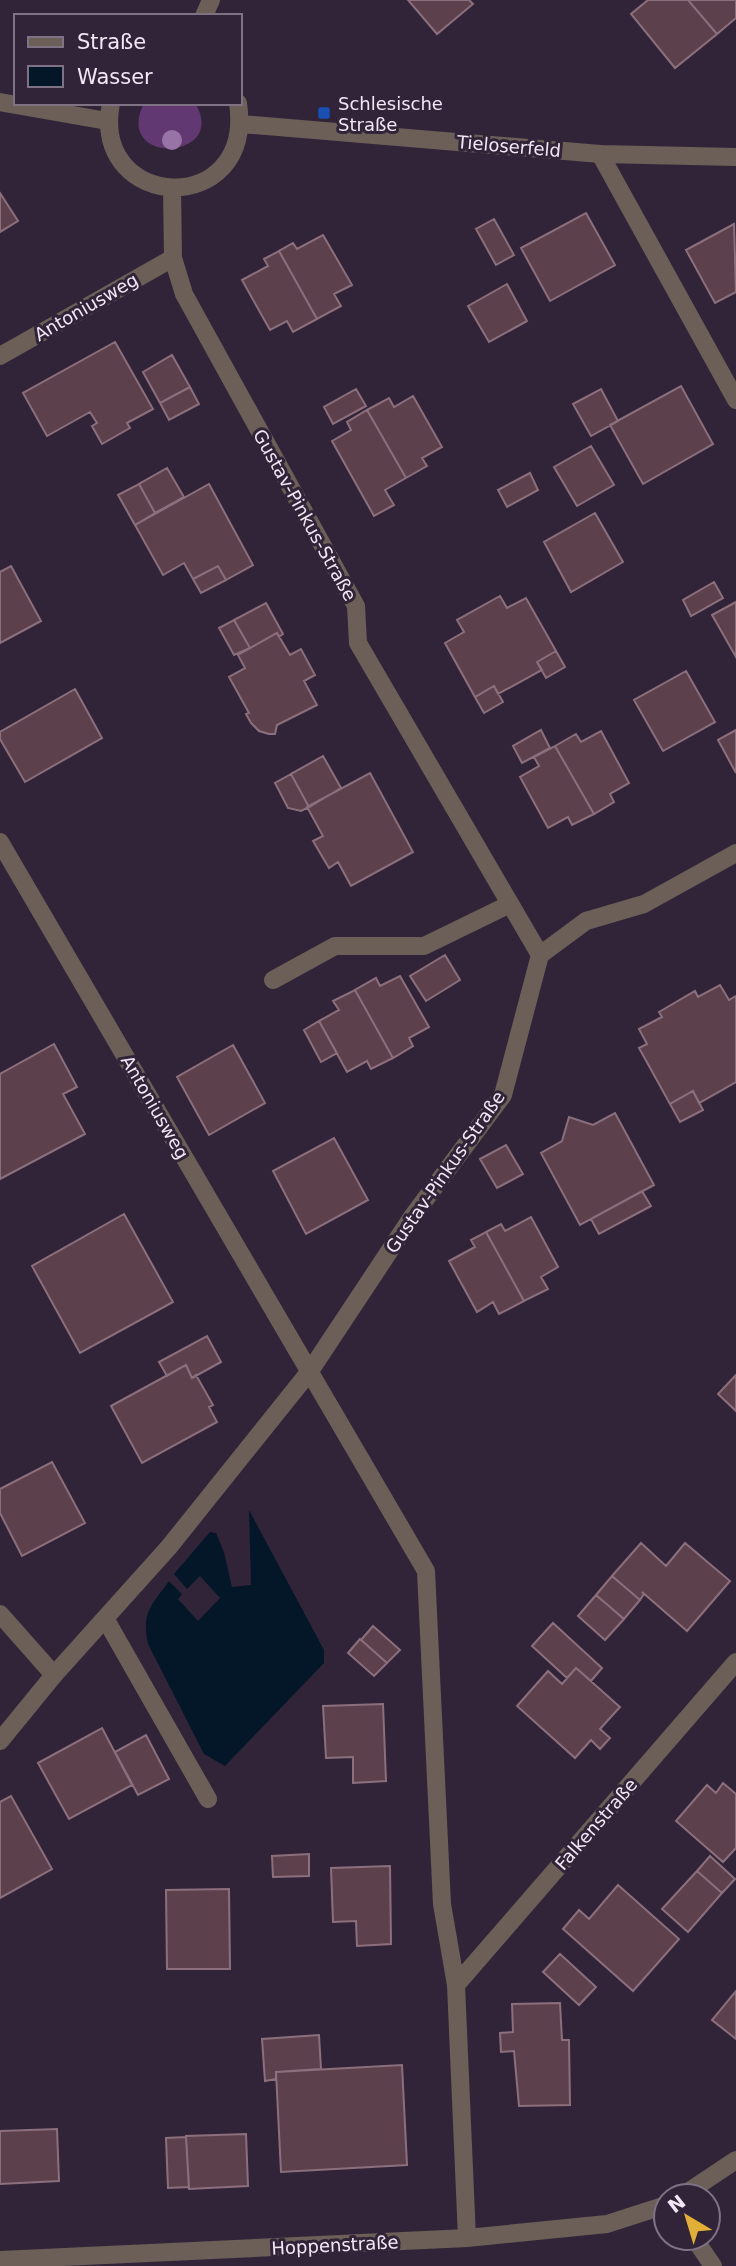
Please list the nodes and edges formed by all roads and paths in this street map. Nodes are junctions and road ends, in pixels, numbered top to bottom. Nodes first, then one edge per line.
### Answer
1 (33, 105) edge
2 (238, 105) edge
3 (109, 112) edge
4 (241, 124) junction
5 (600, 154) junction
6 (736, 157) edge
7 (172, 189) junction
8 (173, 258) junction
9 (0, 356) edge
10 (736, 400) edge
11 (0, 842) edge
12 (736, 853) edge
13 (508, 905) junction
14 (540, 955) junction
15 (273, 980) dead end
16 (310, 1371) junction
17 (0, 1614) edge
18 (106, 1620) junction
19 (736, 1661) edge
20 (54, 1675) junction
21 (0, 1741) edge
22 (208, 1799) dead end
23 (456, 1985) junction
24 (736, 2161) edge
25 (704, 2182) edge
26 (652, 2210) edge
27 (467, 2238) junction
28 (0, 2260) edge

1 - 3 street
2 - 4 street
3 - 7 street
4 - 5 street, Tieloserfeld
4 - 7 street
5 - 6 street, Tieloserfeld
5 - 10 street
7 - 8 street, Gustav-Pinkus-Straße
8 - 9 street, Antoniusweg
8 - 13 street, Gustav-Pinkus-Straße
11 - 16 street, Antoniusweg
12 - 14 street
13 - 14 street, Gustav-Pinkus-Straße
13 - 15 street
14 - 16 street, Gustav-Pinkus-Straße
16 - 18 street, Gustav-Pinkus-Straße
16 - 23 street
17 - 20 street
18 - 20 street, Gustav-Pinkus-Straße
18 - 22 street
19 - 23 street, Falkenstraße
20 - 21 street, Gustav-Pinkus-Straße
23 - 27 street
24 - 25 street
26 - 27 street, Hoppenstraße
27 - 28 street, Hoppenstraße

